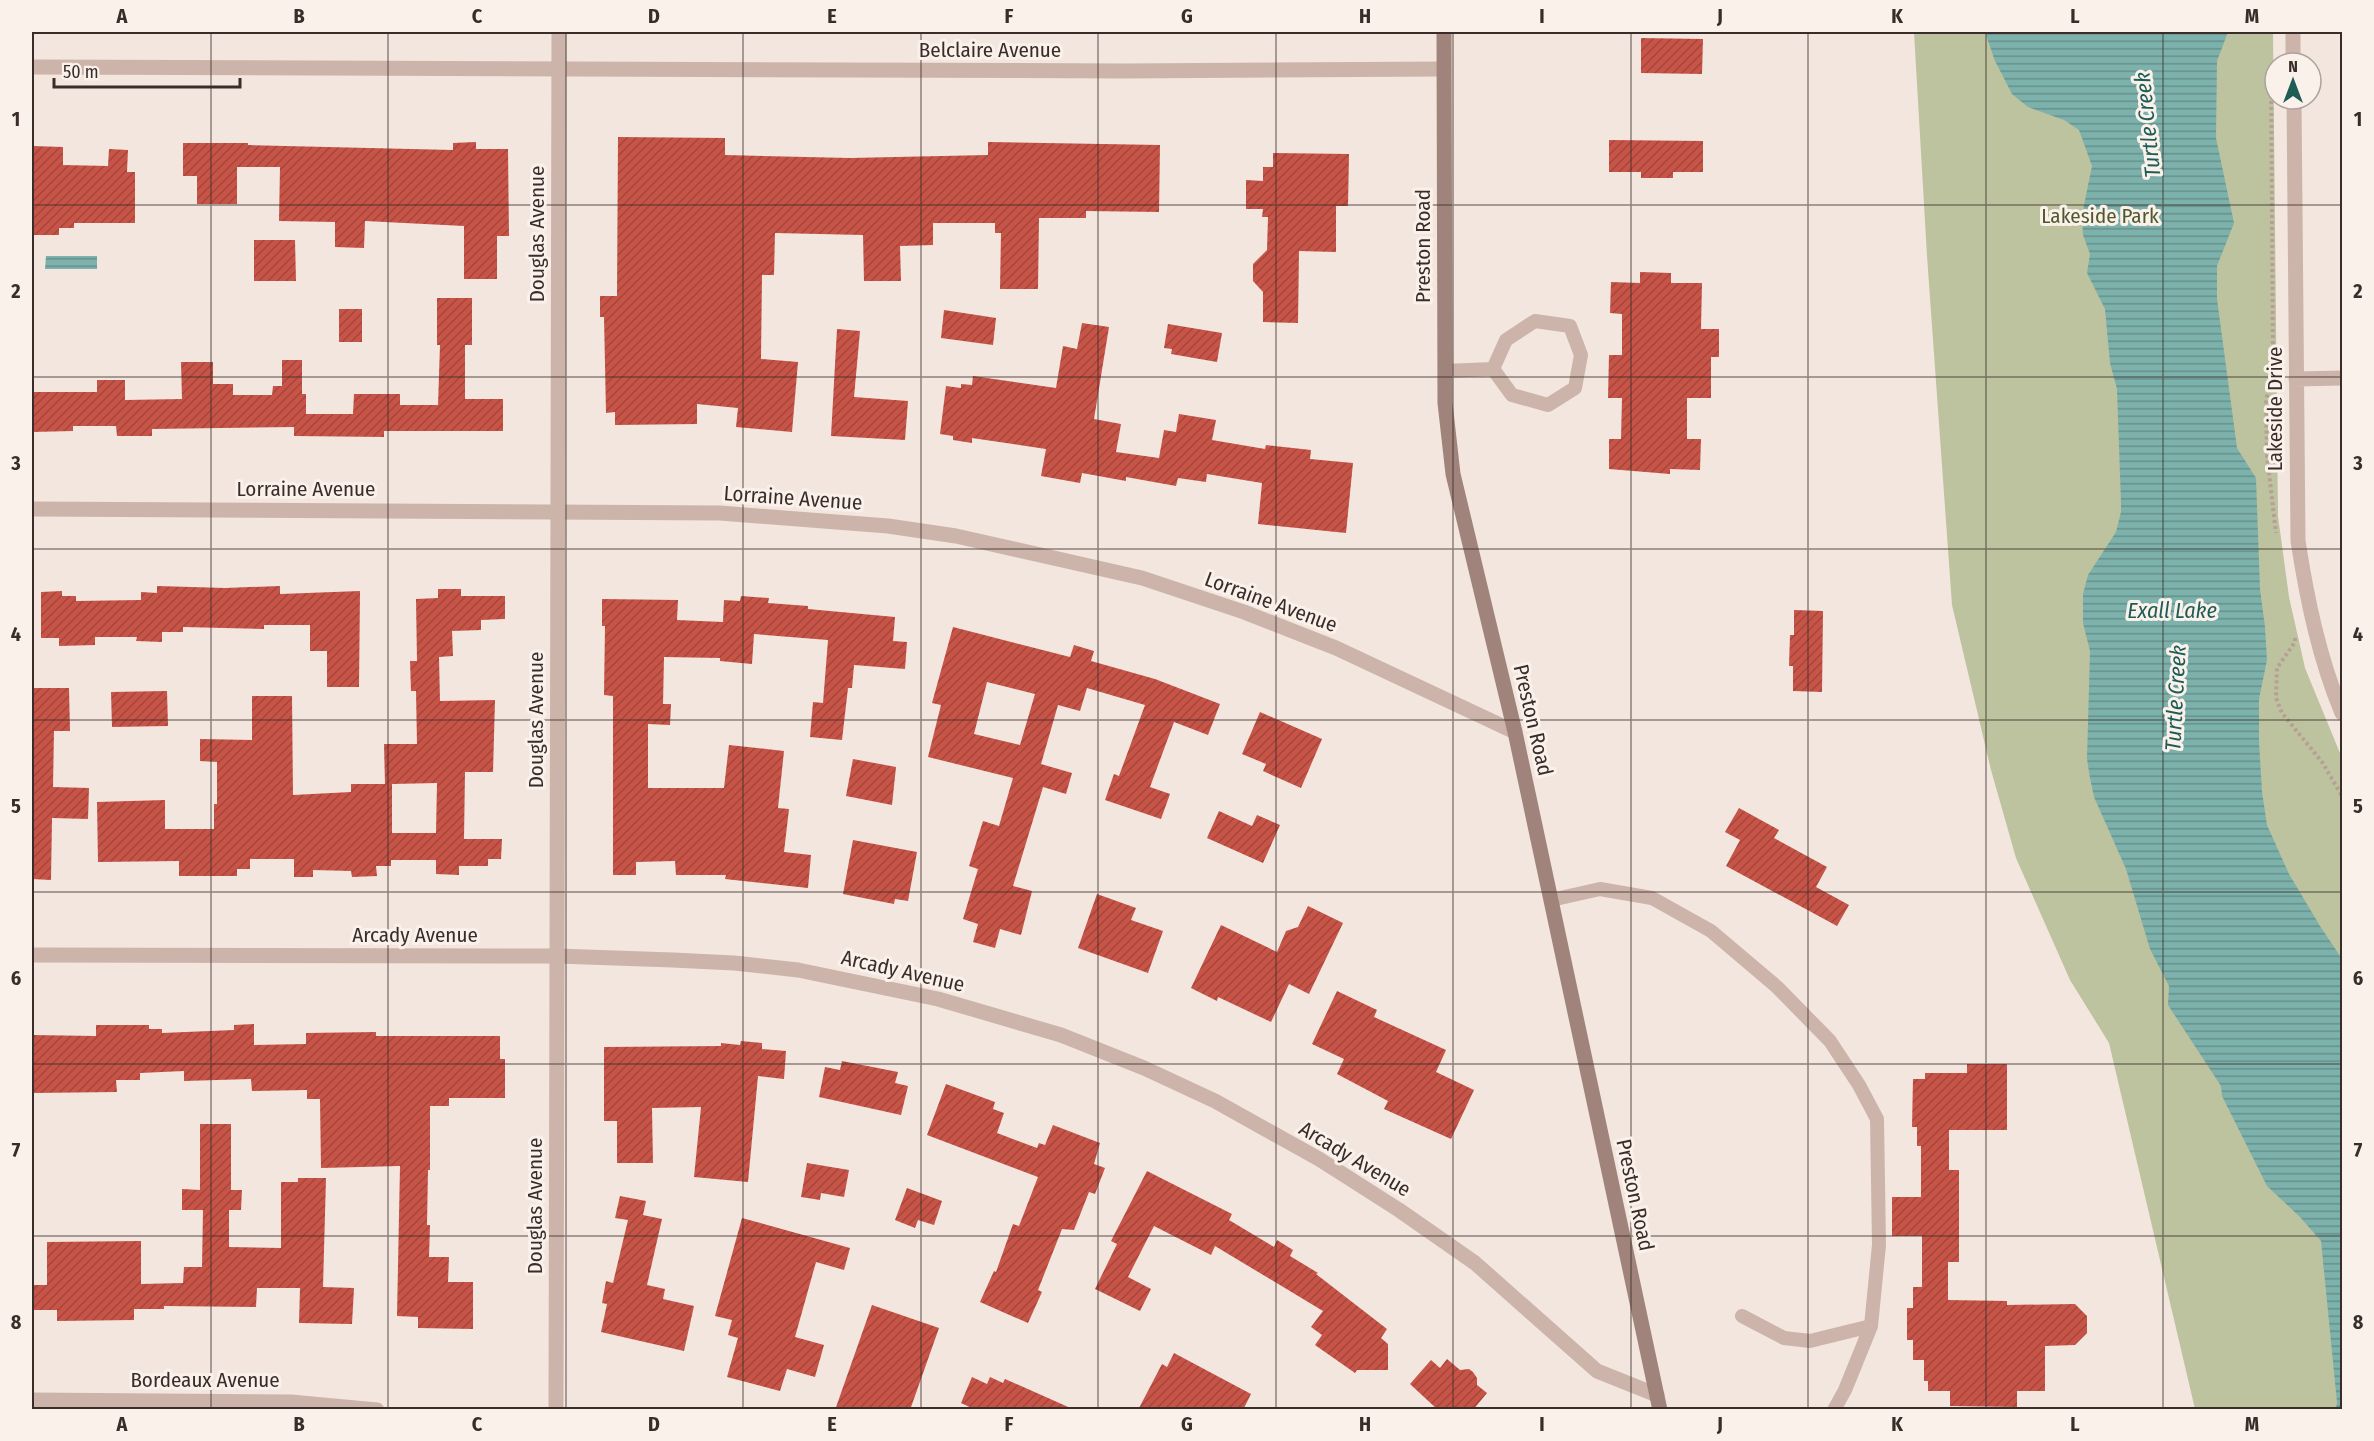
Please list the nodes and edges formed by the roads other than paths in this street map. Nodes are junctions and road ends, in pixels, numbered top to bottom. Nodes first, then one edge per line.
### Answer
1 (559, 32) edge
2 (1444, 32) edge
3 (2293, 32) edge
4 (2294, 51) edge
5 (32, 67) edge
6 (558, 68) junction
7 (1444, 69) junction
8 (2294, 111) edge
9 (1492, 369) junction
10 (1445, 372) junction
11 (2343, 378) edge
12 (2296, 379) junction
13 (32, 509) edge
14 (557, 511) junction
15 (2343, 712) edge
16 (1515, 732) junction
17 (1551, 900) junction
18 (32, 956) edge
19 (557, 956) junction
20 (1742, 1316) dead end
21 (1871, 1326) junction
22 (32, 1400) edge
23 (1658, 1402) edge
24 (377, 1410) edge
25 (556, 1410) edge
26 (1834, 1410) edge

1 - 6 street, Douglas Avenue
2 - 7 main road, Preston Road
3 - 4 street
5 - 6 street, Belclaire Avenue
6 - 7 street, Belclaire Avenue
6 - 14 street, Douglas Avenue
7 - 10 main road, Preston Road
8 - 12 street, Lakeside Drive
9 - 9 lane
9 - 10 lane
10 - 16 main road, Preston Road
11 - 12 street
12 - 15 street, Lakeside Drive
13 - 14 street, Lorraine Avenue
14 - 16 street, Lorraine Avenue
14 - 19 street, Douglas Avenue
16 - 17 main road, Preston Road
17 - 21 lane
17 - 23 main road, Preston Road
18 - 19 street, Arcady Avenue
19 - 23 street, Arcady Avenue
19 - 25 street, Douglas Avenue
20 - 21 lane
21 - 26 lane
22 - 24 street, Bordeaux Avenue

